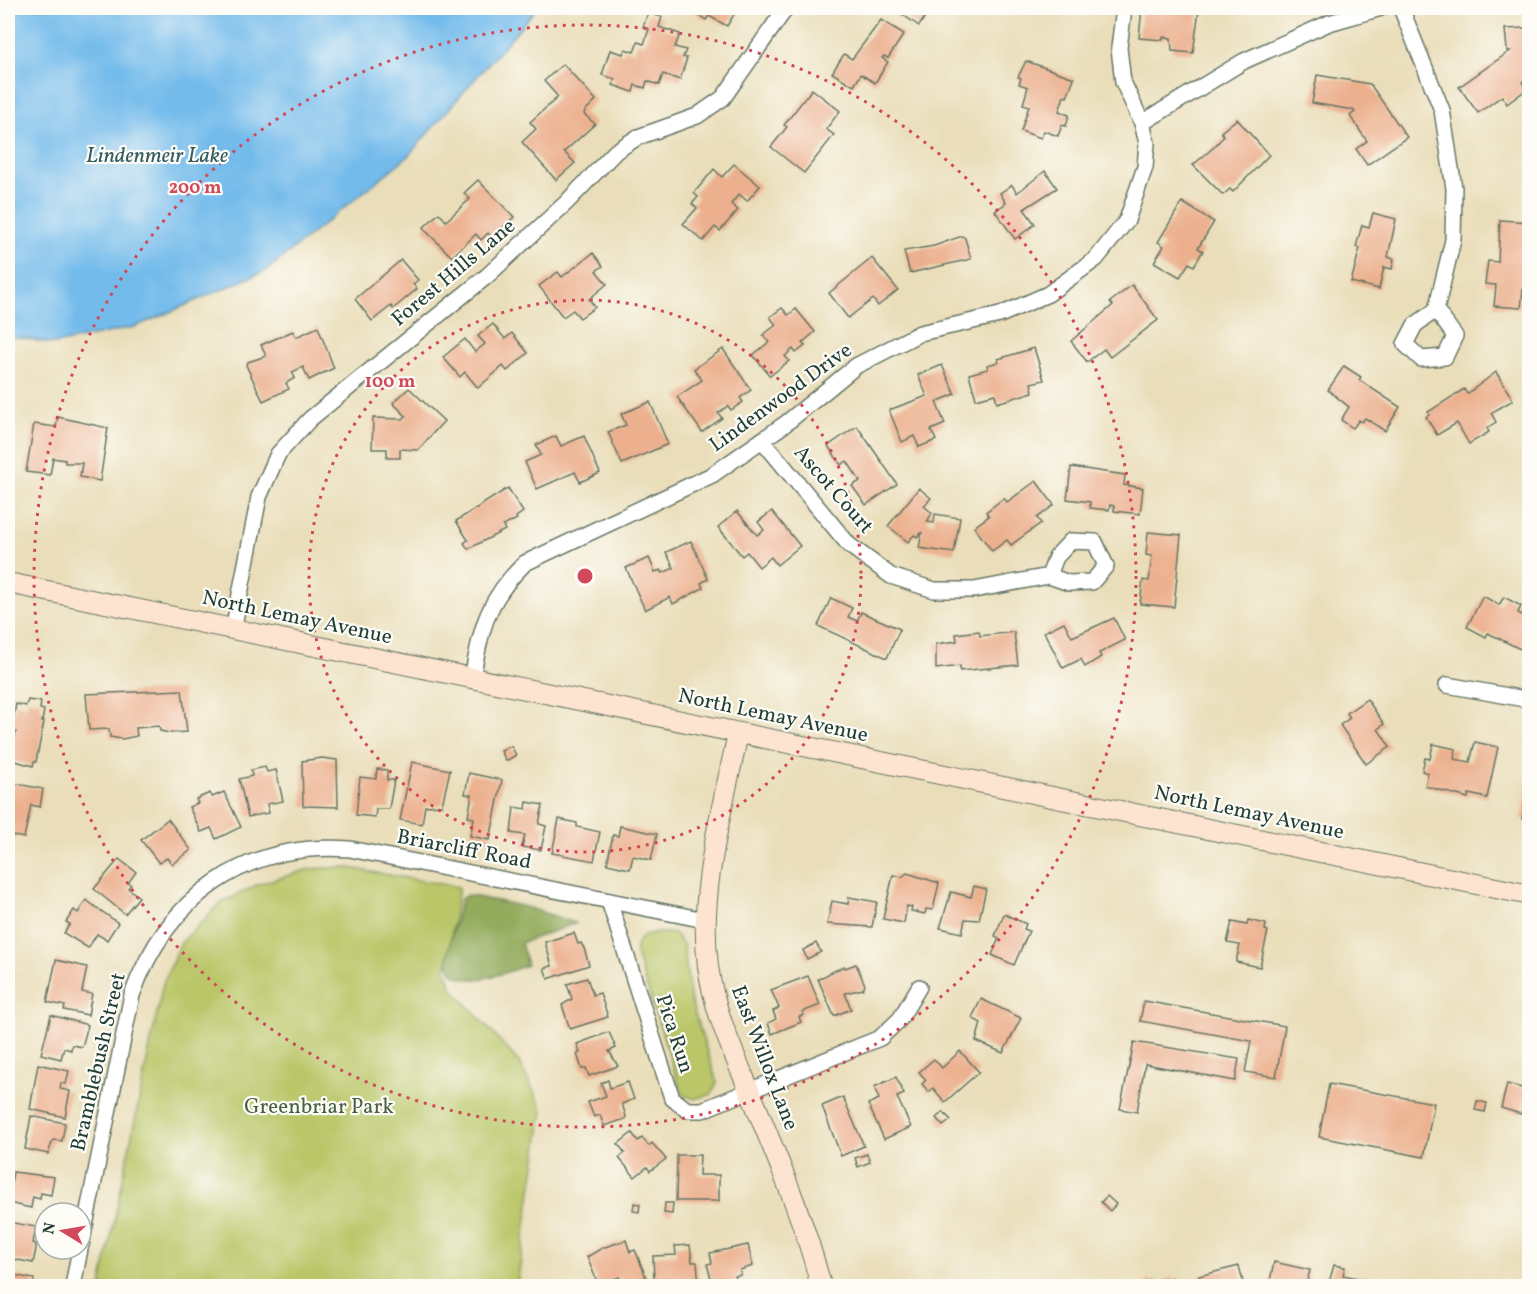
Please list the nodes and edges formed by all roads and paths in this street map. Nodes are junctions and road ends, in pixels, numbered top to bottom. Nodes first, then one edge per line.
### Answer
1 (786, 8) edge
2 (1124, 8) edge
3 (1381, 8) edge
4 (1401, 8) edge
5 (1142, 123) junction
6 (1436, 310) dead end
7 (762, 440) junction
8 (1049, 576) dead end
9 (8, 584) edge
10 (233, 630) junction
11 (472, 678) junction
12 (1447, 686) dead end
13 (1530, 700) edge
14 (738, 733) junction
15 (218, 880) joint
16 (1530, 895) edge
17 (609, 901) junction
18 (705, 920) junction
19 (919, 987) dead end
20 (750, 1091) junction
21 (90, 1201) edge
22 (78, 1261) edge
23 (73, 1287) edge
24 (821, 1287) edge

1 - 10 street, Forest Hills Lane
2 - 5 street
3 - 5 street
4 - 6 street
5 - 7 street, Lindenwood Drive
7 - 8 street, Ascot Court
7 - 11 street, Lindenwood Drive
9 - 10 main road, North Lemay Avenue
10 - 11 main road, North Lemay Avenue
11 - 14 main road, North Lemay Avenue
12 - 13 street
14 - 16 main road, North Lemay Avenue
14 - 18 main road, East Willox Lane
15 - 17 street, Briarcliff Road
15 - 21 street, Bramblebush Street
17 - 18 street, Briarcliff Road
17 - 20 street, Pica Run
18 - 20 main road, East Willox Lane
19 - 20 street
20 - 24 main road, East Willox Lane
22 - 23 street, Bramblebush Street

